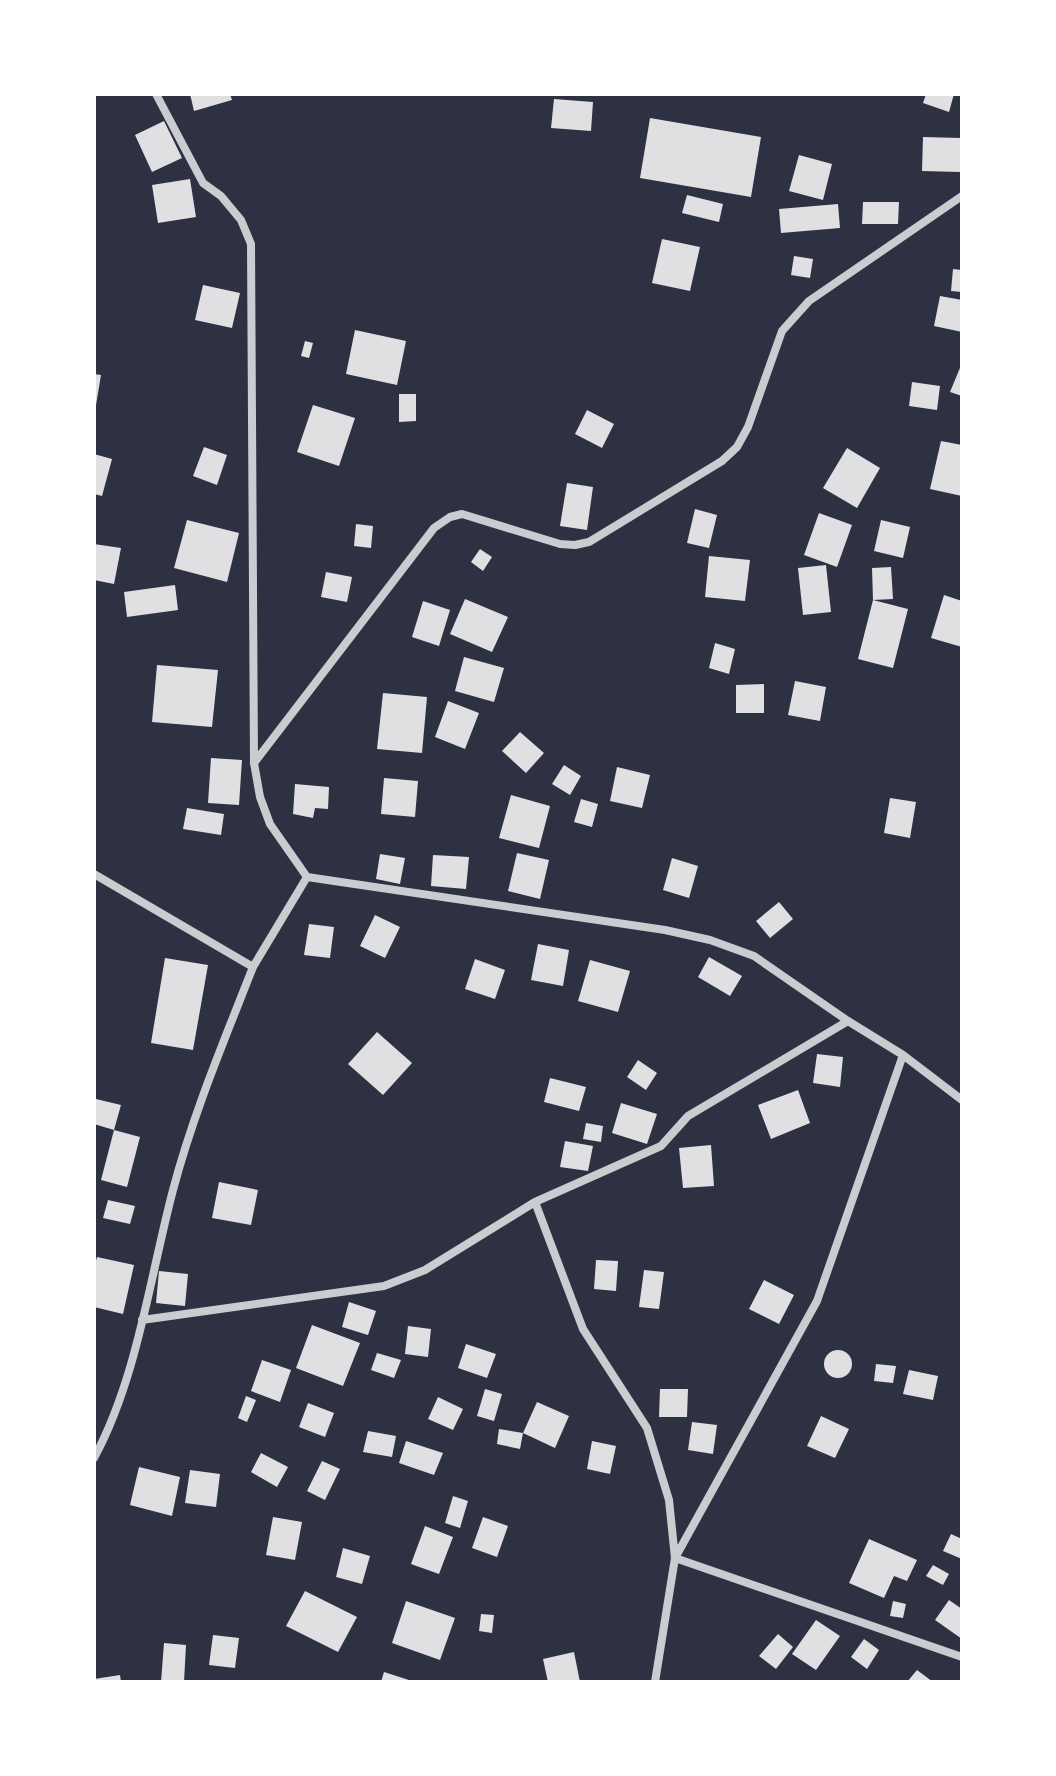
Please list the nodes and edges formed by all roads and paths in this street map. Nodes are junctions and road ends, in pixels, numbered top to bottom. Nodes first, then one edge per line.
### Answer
1 (156, 94) edge
2 (962, 196) edge
3 (254, 763) junction
4 (94, 874) edge
5 (307, 877) junction
6 (253, 967) junction
7 (848, 1021) junction
8 (903, 1055) junction
9 (962, 1100) edge
10 (535, 1202) junction
11 (142, 1320) junction
12 (94, 1458) edge
13 (675, 1558) junction
14 (962, 1657) edge
15 (655, 1682) edge

1 - 3 street
2 - 3 street
3 - 5 street
4 - 6 street
5 - 6 street
5 - 7 street
6 - 11 street
7 - 8 street
7 - 10 street
8 - 9 street
8 - 13 street
10 - 11 street
10 - 13 street
11 - 12 street
13 - 14 street
13 - 15 street

